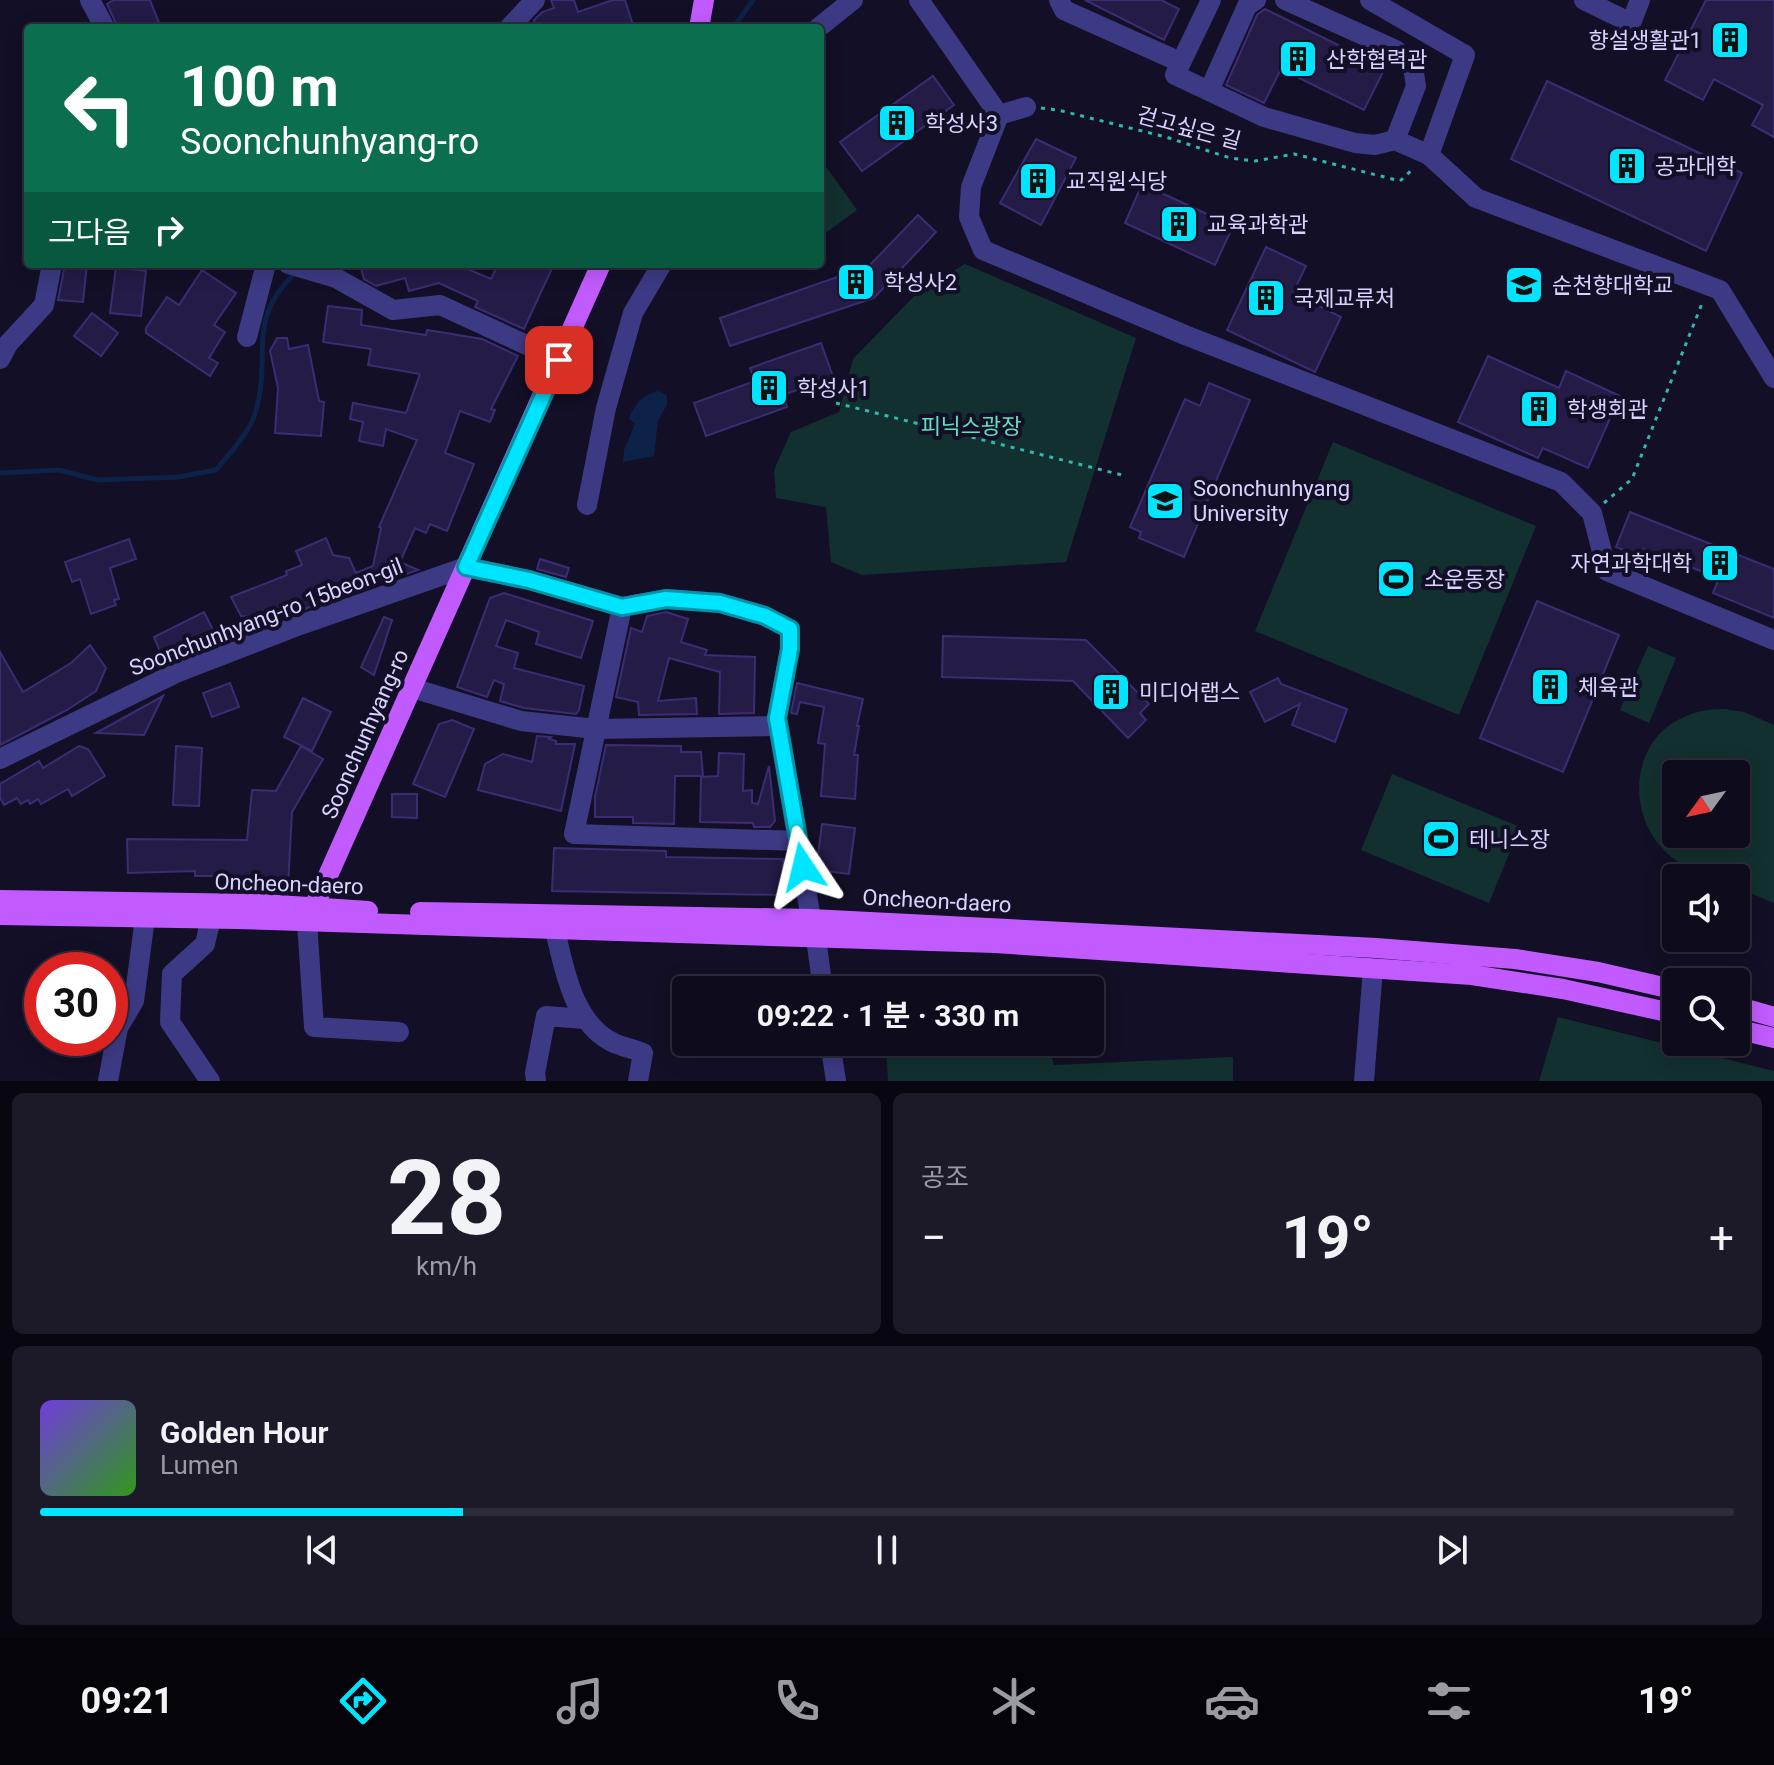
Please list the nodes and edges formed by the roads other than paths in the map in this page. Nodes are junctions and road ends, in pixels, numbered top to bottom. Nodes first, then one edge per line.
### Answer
1 (90, 0) edge
2 (535, 0) edge
3 (704, 0) edge
4 (853, 0) edge
5 (919, 0) edge
6 (1059, 0) edge
7 (1211, 0) edge
8 (1256, 0) edge
9 (1285, 0) edge
10 (1370, 0) edge
11 (1584, 0) edge
12 (1640, 0) edge
13 (103, 24) edge
14 (513, 24) edge
15 (700, 24) edge
16 (823, 24) edge
17 (1180, 62) junction
18 (1209, 91) junction
19 (1026, 107) road end
20 (999, 115) junction
21 (1395, 140) junction
22 (1429, 155) junction
23 (51, 268) edge
24 (265, 268) edge
25 (302, 268) edge
26 (599, 268) edge
27 (660, 268) edge
28 (247, 337) dead end
29 (1768, 358) edge
30 (0, 359) edge
31 (559, 360) junction
32 (1774, 378) edge
33 (587, 505) dead end
34 (466, 567) junction
35 (622, 607) junction
36 (1774, 640) edge
37 (412, 688) junction
38 (777, 726) junction
39 (596, 729) junction
40 (0, 759) edge
41 (799, 841) junction
42 (0, 900) edge
43 (310, 914) junction
44 (0, 915) edge
45 (145, 918) junction
46 (211, 918) junction
47 (814, 928) junction
48 (555, 930) junction
49 (1373, 969) junction
50 (821, 976) edge
51 (1662, 987) edge
52 (1750, 1010) edge
53 (1662, 1011) edge
54 (1774, 1017) edge
55 (585, 1019) junction
56 (399, 1032) dead end
57 (1750, 1032) edge
58 (1774, 1038) edge
59 (832, 1056) edge
60 (108, 1081) edge
61 (210, 1081) edge
62 (536, 1081) edge
63 (638, 1081) edge
64 (836, 1081) edge
65 (1364, 1081) edge

1 - 13 street
2 - 14 street
3 - 15 main road
4 - 16 street
5 - 20 street
6 - 17 street
7 - 17 street
8 - 18 street
9 - 21 street
10 - 22 street
11 - 12 street
17 - 18 street
18 - 21 street
19 - 20 street
20 - 36 street
21 - 22 street
22 - 29 street
23 - 30 street
24 - 28 street
25 - 31 street
26 - 31 main road, Soonchunhyang-ro
27 - 33 street
29 - 32 street
31 - 34 main road, Soonchunhyang-ro
34 - 35 street
34 - 37 main road, Soonchunhyang-ro
34 - 40 street, Soonchunhyang-ro 15beon-gil
35 - 38 street
35 - 39 street
37 - 39 street
37 - 43 main road, Soonchunhyang-ro
38 - 39 street
38 - 41 street
39 - 41 street
41 - 47 street
42 - 43 main road, Oncheon-daero
43 - 46 main road, Oncheon-daero
43 - 47 main road, Oncheon-daero
43 - 48 main road, Oncheon-daero
43 - 56 street, Oncheon-daero
44 - 45 main road, Oncheon-daero
45 - 46 main road, Oncheon-daero
45 - 60 street
46 - 61 street, Oncheon-daero
47 - 48 main road, Oncheon-daero
47 - 49 main road, Oncheon-daero
47 - 50 street
47 - 51 main road, Oncheon-daero
48 - 55 street
49 - 53 main road, Oncheon-daero
49 - 65 street
52 - 54 main road
55 - 62 street
55 - 63 street
57 - 58 main road
59 - 64 street

